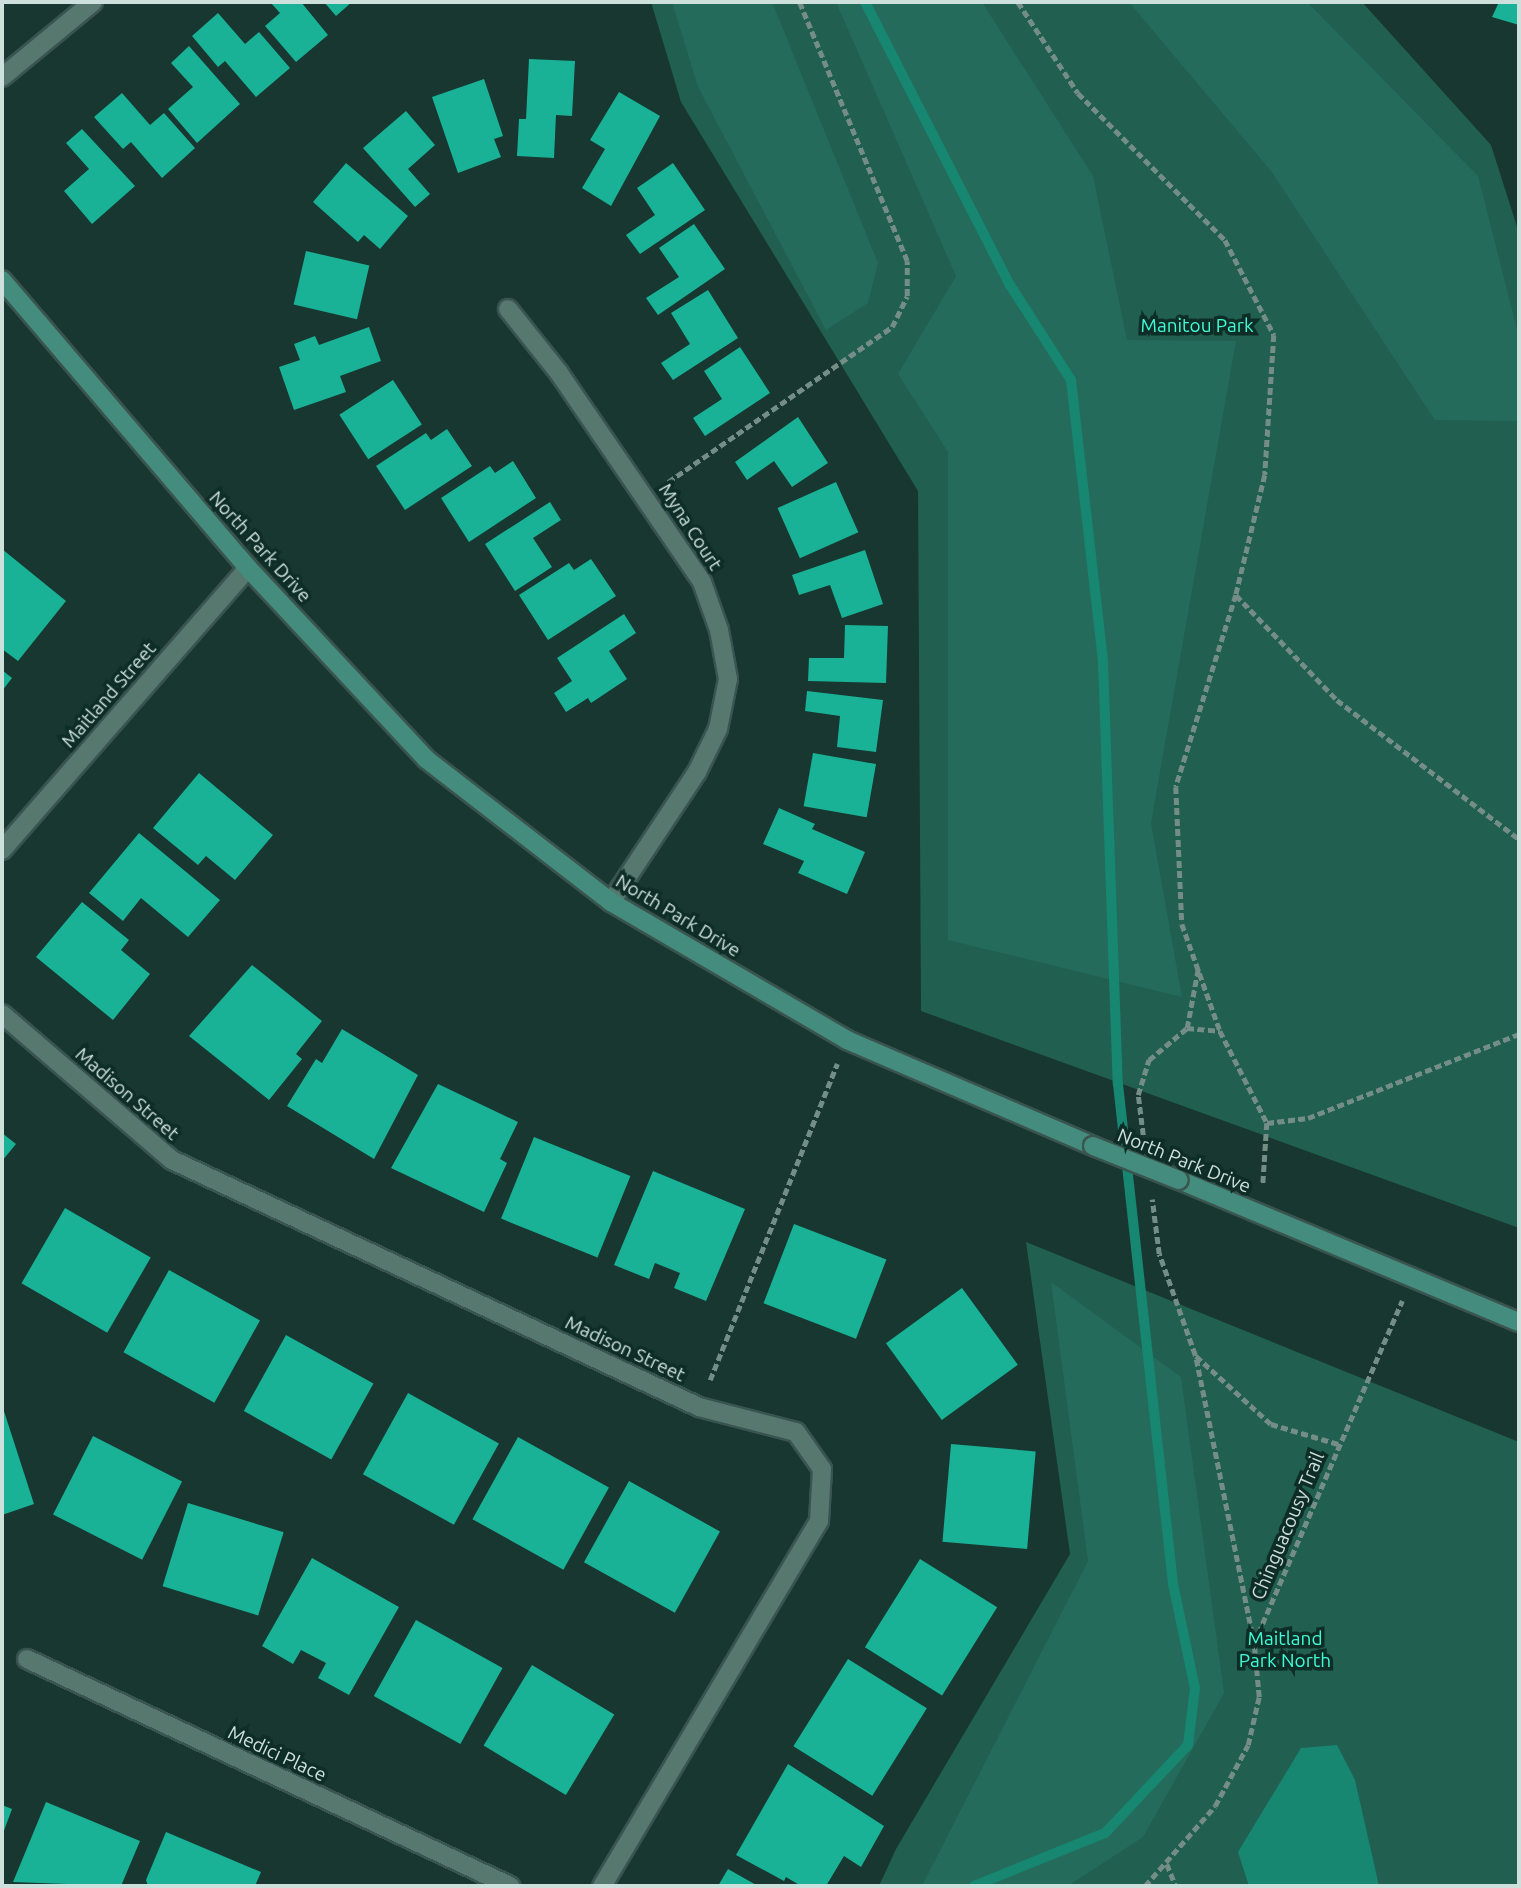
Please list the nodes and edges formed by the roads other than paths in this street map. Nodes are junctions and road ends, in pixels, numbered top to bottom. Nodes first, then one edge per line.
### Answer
1 (93, 2) edge
2 (2, 77) edge
3 (2, 280) edge
4 (508, 309) dead end
5 (248, 568) junction
6 (2, 850) edge
7 (611, 902) junction
8 (2, 1014) edge
9 (1519, 1322) edge
10 (27, 1659) dead end
11 (510, 1886) edge
12 (602, 1886) edge

1 - 2 street
3 - 5 main road, North Park Drive
4 - 7 street, Myna Court
5 - 6 street, Maitland Street
5 - 7 main road, North Park Drive
7 - 9 main road, North Park Drive, bridge
8 - 12 street, Madison Street
10 - 11 street, Medici Place

